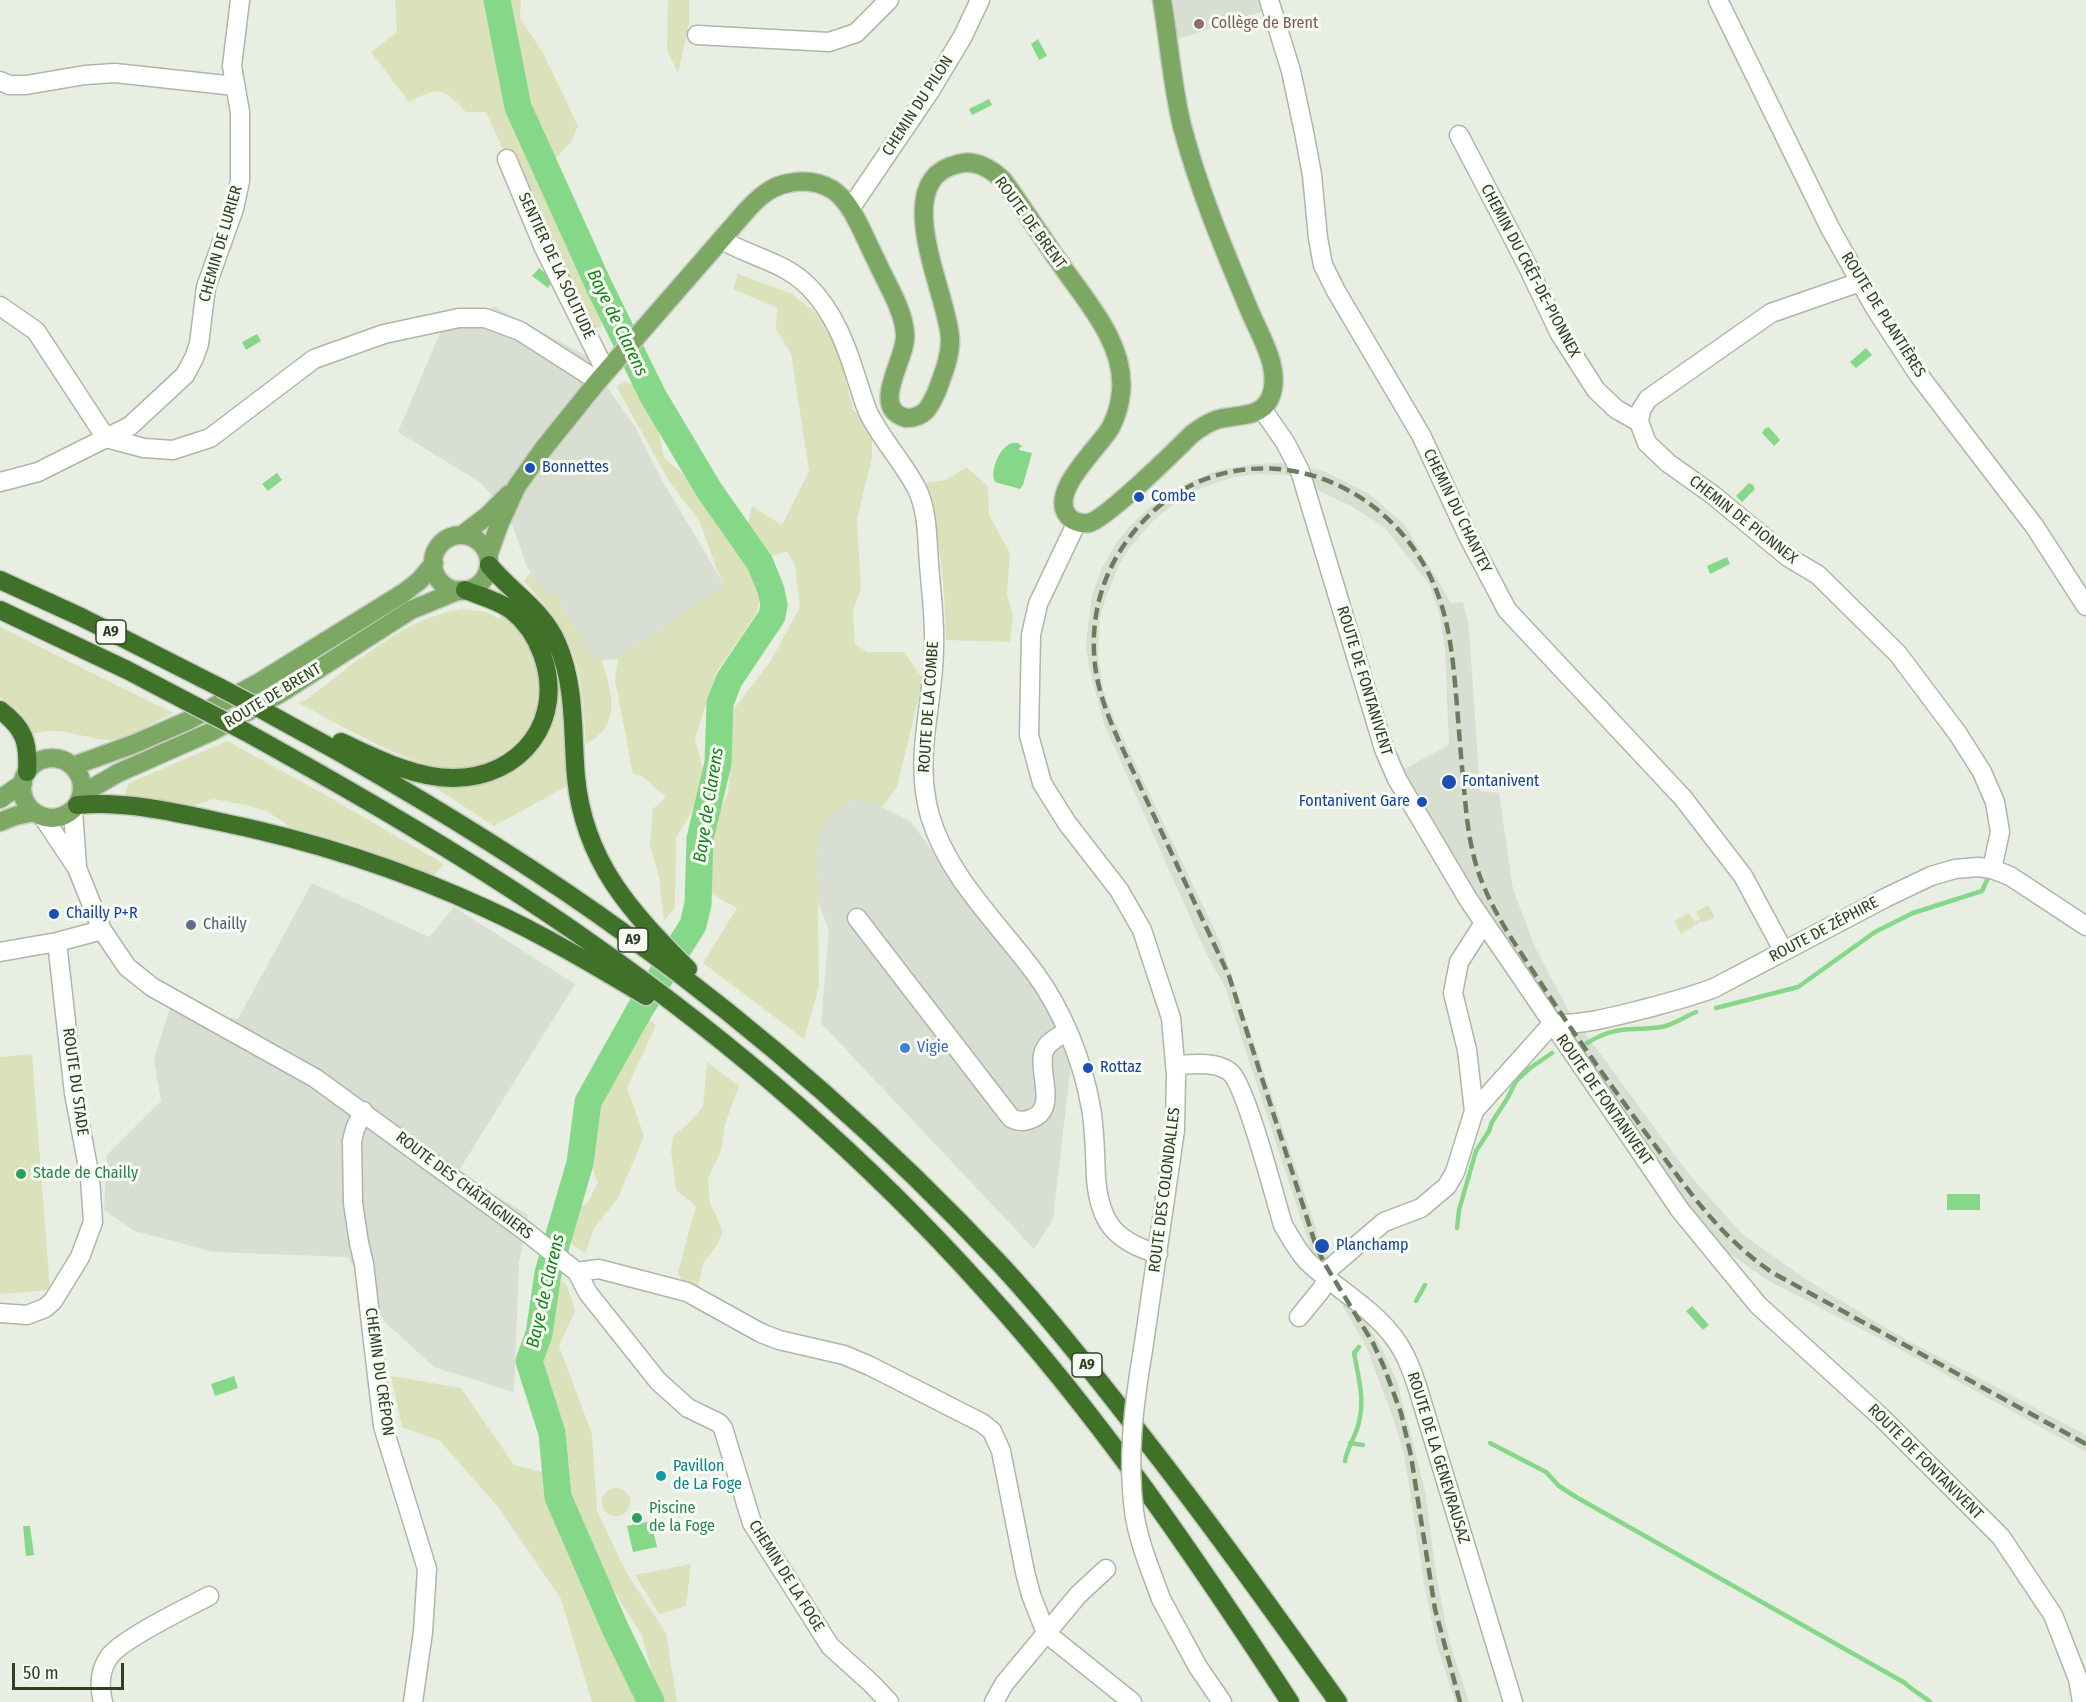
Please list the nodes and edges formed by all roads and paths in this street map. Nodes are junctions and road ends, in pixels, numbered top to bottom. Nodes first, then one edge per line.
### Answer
1 (240, 0) edge
2 (889, 0) edge
3 (980, 0) edge
4 (1162, 0) edge
5 (1269, 0) edge
6 (1718, 0) edge
7 (697, 35) dead end
8 (0, 81) edge
9 (235, 86) junction
10 (1459, 135) dead end
11 (507, 159) dead end
12 (850, 209) junction
13 (722, 240) junction
14 (1860, 282) junction
15 (0, 306) edge
16 (602, 376) junction
17 (1262, 409) junction
18 (1639, 422) junction
19 (106, 438) junction
20 (0, 482) edge
21 (517, 486) junction
22 (1077, 522) junction
23 (462, 535) junction
24 (489, 561) junction
25 (434, 562) junction
26 (0, 580) edge
27 (462, 590) junction
28 (2086, 606) edge
29 (0, 610) edge
30 (0, 710) edge
31 (269, 712) junction
32 (73, 766) junction
33 (25, 778) junction
34 (0, 799) edge
35 (77, 803) junction
36 (39, 814) junction
37 (0, 822) edge
38 (77, 868) junction
39 (1992, 869) junction
40 (857, 918) dead end
41 (1484, 923) junction
42 (2086, 926) edge
43 (102, 930) junction
44 (57, 942) junction
45 (1783, 950) junction
46 (0, 952) edge
47 (738, 1019) junction
48 (1552, 1024) junction
49 (1067, 1031) junction
50 (715, 1036) junction
51 (1176, 1065) junction
52 (363, 1111) junction
53 (1474, 1111) junction
54 (1158, 1254) junction
55 (572, 1269) junction
56 (1326, 1277) junction
57 (0, 1313) edge
58 (1299, 1317) dead end
59 (1106, 1569) dead end
60 (209, 1596) dead end
61 (1046, 1633) junction
62 (103, 1702) edge
63 (413, 1702) edge
64 (889, 1702) edge
65 (994, 1702) edge
66 (1132, 1702) edge
67 (1222, 1702) edge
68 (1290, 1702) edge
69 (1338, 1702) edge
70 (1513, 1702) edge
71 (2082, 1702) edge

1 - 9 street, CHEMIN DE LURIER
2 - 7 street
3 - 12 street, CHEMIN DU PILON
4 - 17 main road
5 - 45 street, CHEMIN DU CHANTEY
6 - 14 street, ROUTE DE PLANTIÈRES
8 - 9 street
9 - 19 street, CHEMIN DE LURIER
10 - 18 street, CHEMIN DU CRÊT-DE-PIONNEX
11 - 16 street, SENTIER DE LA SOLITUDE
12 - 13 main road, ROUTE DE BRENT
12 - 22 main road, ROUTE DE BRENT
13 - 16 main road, ROUTE DE BRENT
13 - 49 street, ROUTE DE LA COMBE
14 - 18 street
14 - 28 street, ROUTE DE PLANTIÈRES
15 - 19 street
16 - 19 street
16 - 21 main road, ROUTE DE BRENT
17 - 22 main road
17 - 41 street, ROUTE DE FONTANIVENT
18 - 39 street, CHEMIN DE PIONNEX
19 - 20 street, CHEMIN DE LURIER
21 - 23 main road, ROUTE DE BRENT
21 - 24 main road, ROUTE DE BRENT
22 - 51 street, ROUTE DES COLONDALLES
23 - 24 main road
23 - 25 main road
24 - 27 main road
24 - 47 highway
25 - 27 main road
25 - 32 main road, ROUTE DE BRENT
26 - 31 highway, A9, bridge
27 - 31 highway
27 - 35 main road, ROUTE DE BRENT
29 - 50 highway, A9, bridge
30 - 33 highway
31 - 47 highway, A9
32 - 33 main road
32 - 35 main road
33 - 34 main road
33 - 36 main road
35 - 36 main road
35 - 38 street, ROUTE DES CHÂTAIGNIERS
35 - 50 highway
36 - 37 main road
36 - 38 street, ROUTE DES CHÂTAIGNIERS
38 - 43 street, ROUTE DES CHÂTAIGNIERS
39 - 42 street, ROUTE DE ZÉPHIRE
39 - 45 street, ROUTE DE ZÉPHIRE
40 - 49 street
41 - 48 street, ROUTE DE FONTANIVENT
41 - 53 street
43 - 44 street
43 - 52 street, ROUTE DES CHÂTAIGNIERS
44 - 46 street
44 - 57 street, ROUTE DU STADE
45 - 48 street, ROUTE DE ZÉPHIRE
47 - 69 highway, A9
48 - 53 street
48 - 71 street, ROUTE DE FONTANIVENT
49 - 54 street, ROUTE DE LA COMBE
50 - 68 highway, A9
51 - 54 street, ROUTE DES COLONDALLES
51 - 56 street, ROUTE DE LA GENEVRAUSAZ
52 - 55 street, ROUTE DES CHÂTAIGNIERS
52 - 63 street, CHEMIN DU CRÉPON
53 - 56 street
54 - 67 street, ROUTE DES COLONDALLES, bridge
55 - 61 street
55 - 64 street, CHEMIN DE LA FOGE
56 - 58 street
56 - 70 street, ROUTE DE LA GENEVRAUSAZ
59 - 61 street
60 - 62 street
61 - 65 street
61 - 66 street

